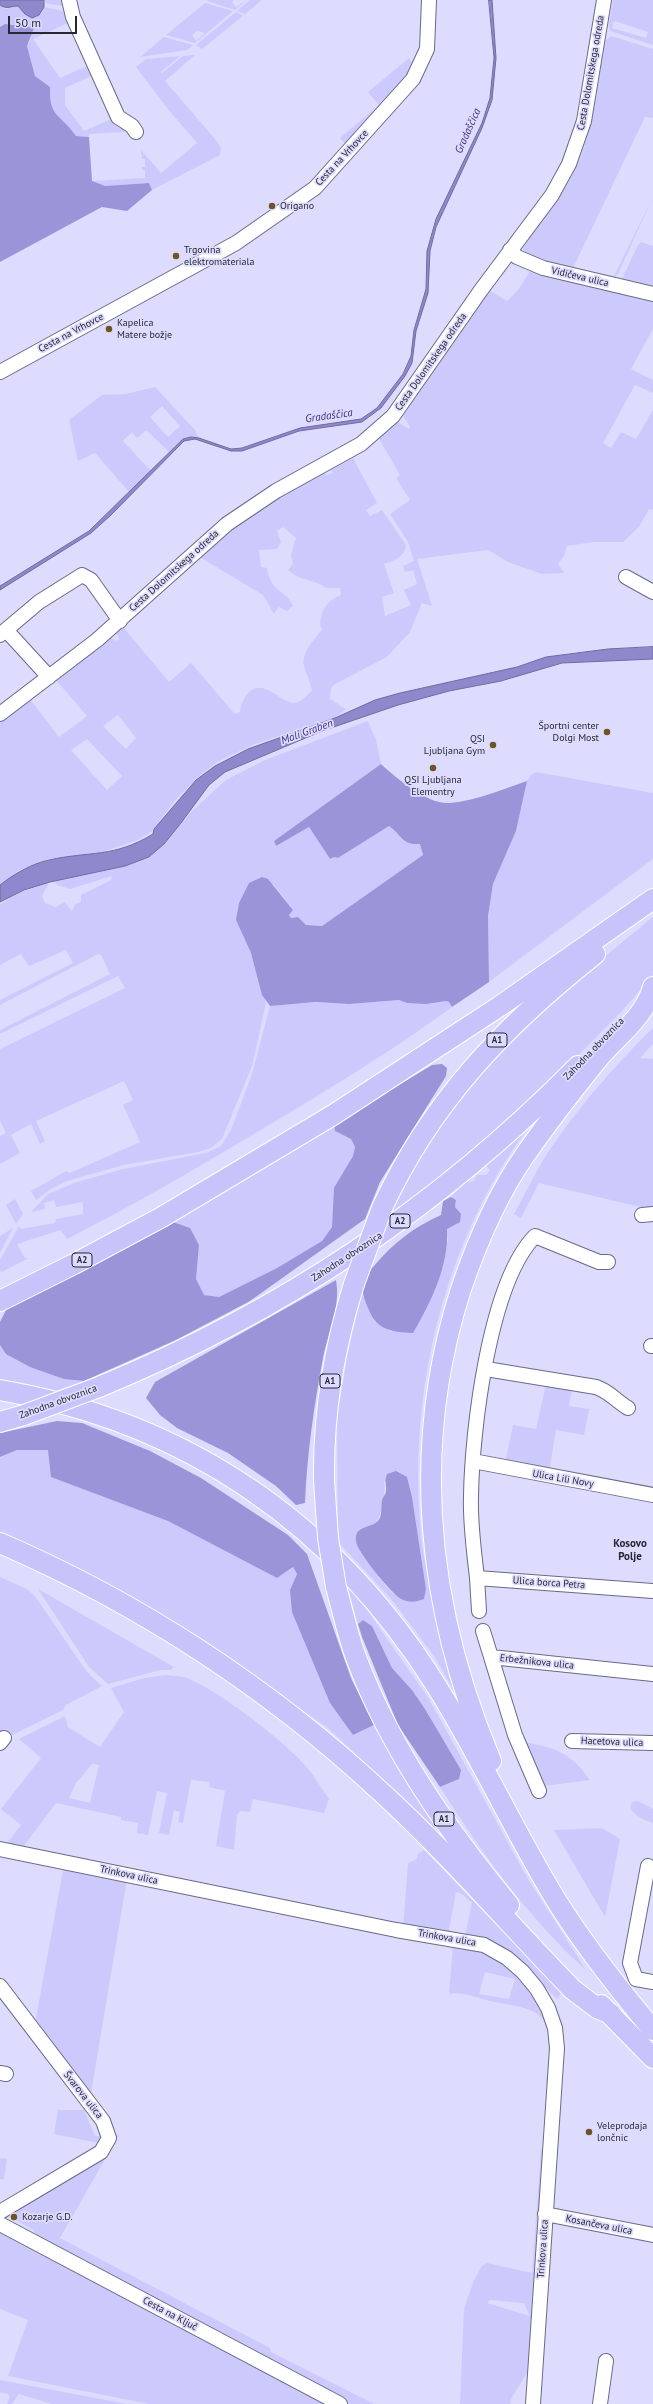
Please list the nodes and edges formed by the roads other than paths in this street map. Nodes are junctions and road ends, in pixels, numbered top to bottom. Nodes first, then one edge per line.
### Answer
1 (69, 0) edge
2 (429, 0) edge
3 (604, 0) edge
4 (136, 132) dead end
5 (510, 250) junction
6 (653, 294) edge
7 (0, 372) edge
8 (626, 577) dead end
9 (653, 592) edge
10 (120, 620) junction
11 (3, 632) edge
12 (49, 677) junction
13 (0, 714) edge
14 (653, 899) edge
15 (653, 908) edge
16 (653, 987) edge
17 (608, 1262) dead end
18 (0, 1301) edge
19 (486, 1369) junction
20 (0, 1390) edge
21 (628, 1408) dead end
22 (0, 1422) edge
23 (473, 1461) junction
24 (653, 1495) edge
25 (0, 1543) edge
26 (477, 1578) junction
27 (653, 1591) edge
28 (478, 1611) dead end
29 (483, 1631) dead end
30 (491, 1657) junction
31 (653, 1674) edge
32 (572, 1741) dead end
33 (653, 1743) edge
34 (539, 1791) dead end
35 (513, 1823) junction
36 (0, 1849) edge
37 (648, 1866) dead end
38 (653, 1982) edge
39 (0, 1986) edge
40 (611, 2014) junction
41 (653, 2030) edge
42 (653, 2058) edge
43 (0, 2212) edge
44 (545, 2214) junction
45 (0, 2224) edge
46 (653, 2235) edge
47 (606, 2361) dead end
48 (340, 2404) edge
49 (533, 2404) edge
50 (600, 2404) edge

1 - 4 street
2 - 7 street, Cesta na Vrhovce
3 - 5 street, Cesta Dolomitskega odreda
5 - 6 street, Vidičeva ulica
5 - 10 street, Cesta Dolomitskega odreda
8 - 9 street
10 - 11 street, Cesta Dolomitskega odreda
10 - 12 street, Cesta Dolomitskega odreda
11 - 12 street, Cesta Dolomitskega odreda
12 - 13 street, Cesta Dolomitskega odreda
14 - 18 highway, A2
15 - 40 highway, A1, bridge
16 - 22 highway, Zahodna obvoznica / A2, bridge
16 - 35 highway
17 - 19 street
19 - 21 street
19 - 23 street
20 - 35 highway
23 - 24 street, Ulica Lili Novy
23 - 26 street
25 - 40 highway
26 - 27 street, Ulica borca Petra
26 - 28 street
29 - 30 street
30 - 31 street, Erbežnikova ulica
30 - 34 street, Erbežnikova ulica
32 - 33 street, Hacetova ulica
35 - 41 highway
36 - 44 street, Trinkova ulica
37 - 38 street
39 - 43 street, Švarova ulica
40 - 42 highway, A1
44 - 46 street, Kosančeva ulica
44 - 49 street, Trinkova ulica
45 - 48 street, Cesta na Ključ
47 - 50 street

